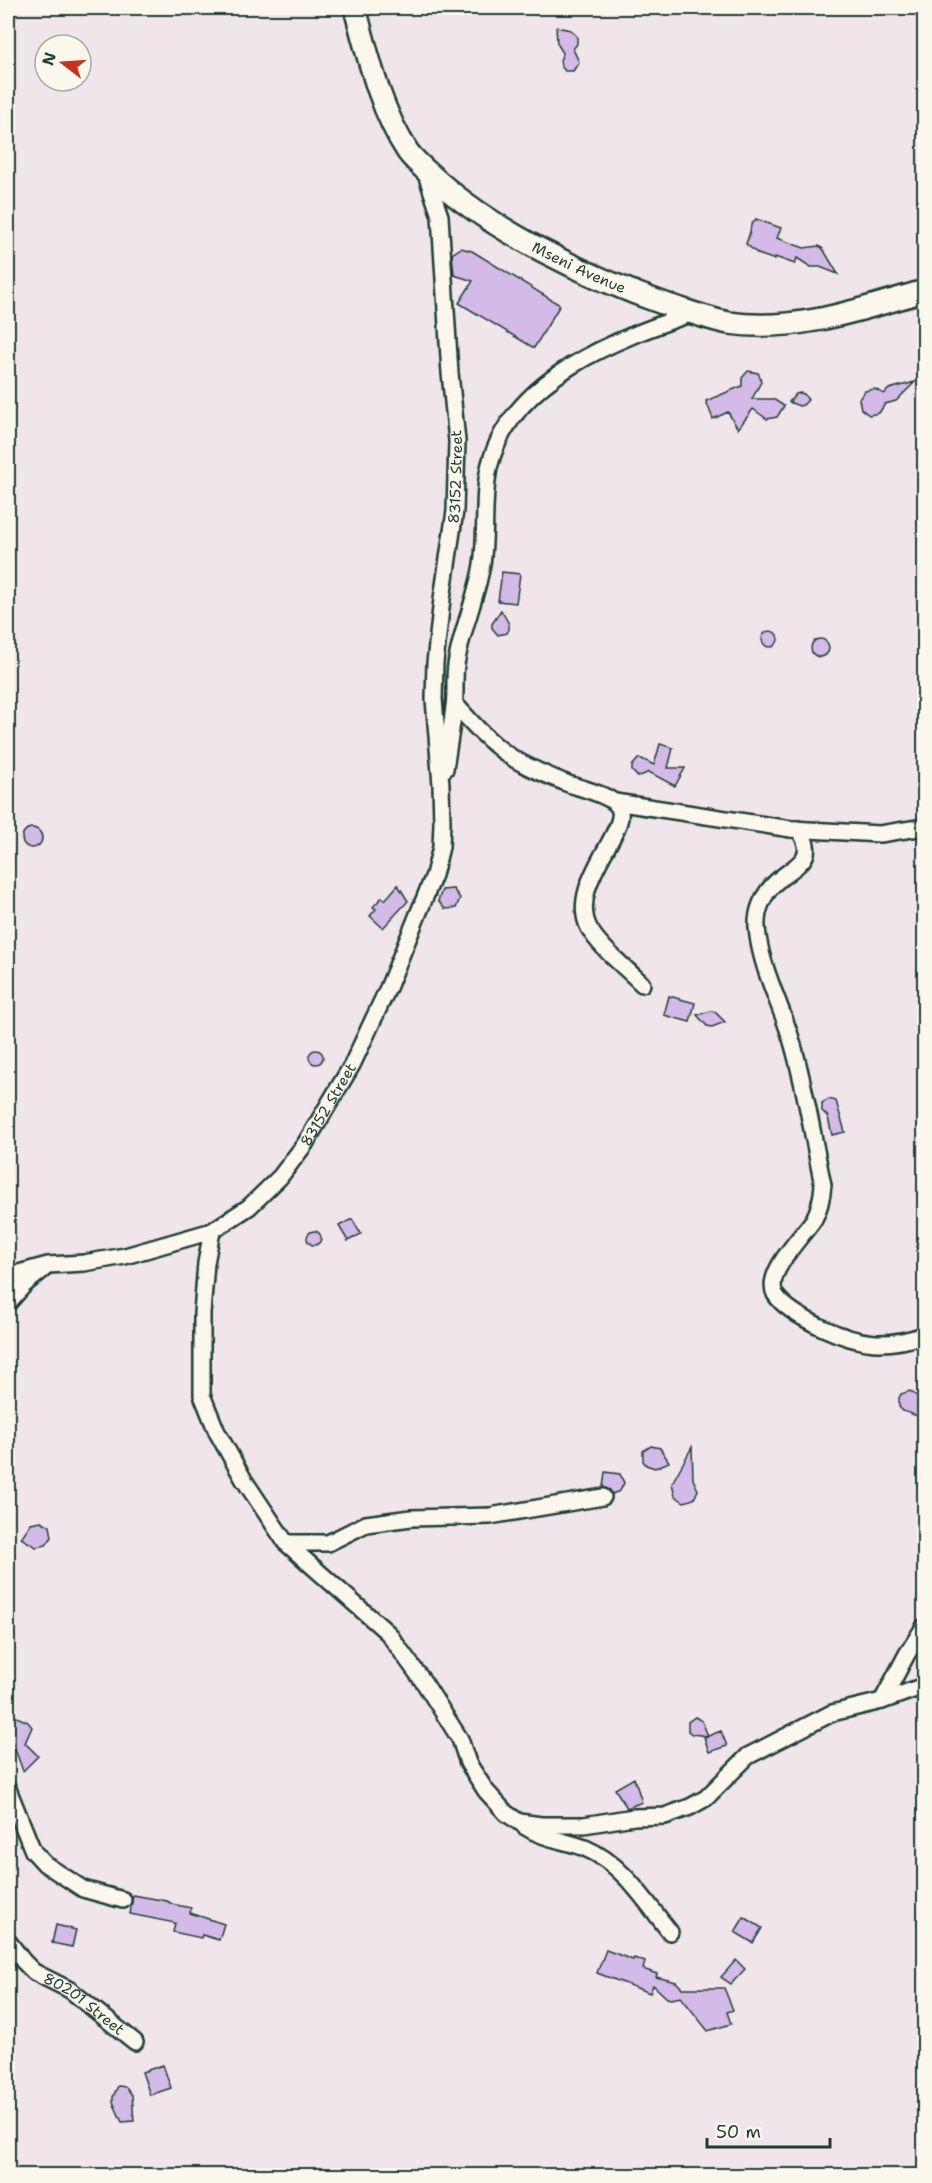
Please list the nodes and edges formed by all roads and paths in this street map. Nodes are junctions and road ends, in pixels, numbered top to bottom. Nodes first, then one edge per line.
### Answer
1 (356, 8) edge
2 (425, 169) junction
3 (924, 291) edge
4 (693, 313) junction
5 (455, 704) junction
6 (441, 785) junction
7 (615, 802) junction
8 (924, 827) edge
9 (790, 829) junction
10 (642, 984) dead end
11 (212, 1231) junction
12 (48, 1265) junction
13 (8, 1276) edge
14 (8, 1303) edge
15 (924, 1335) edge
16 (603, 1497) dead end
17 (286, 1543) junction
18 (924, 1628) edge
19 (924, 1686) edge
20 (882, 1701) junction
21 (8, 1789) edge
22 (519, 1822) junction
23 (123, 1900) dead end
24 (670, 1932) dead end
25 (8, 1941) edge
26 (135, 2042) dead end

1 - 2 street, Mseni Avenue
2 - 4 street, Mseni Avenue
2 - 6 street, 83152 Street
3 - 4 street, Mseni Avenue
4 - 5 street, 83152 Street
5 - 6 street, 83152 Street
5 - 7 street
6 - 11 street, 83152 Street
7 - 9 street
7 - 10 street
8 - 9 street
9 - 15 street
11 - 12 street, 83152 Street
11 - 17 street
12 - 13 street, 83152 Street
12 - 14 street
16 - 17 street
17 - 22 street
18 - 20 street
19 - 20 street
20 - 22 street
21 - 23 street
22 - 24 street
25 - 26 street, 80201 Street

